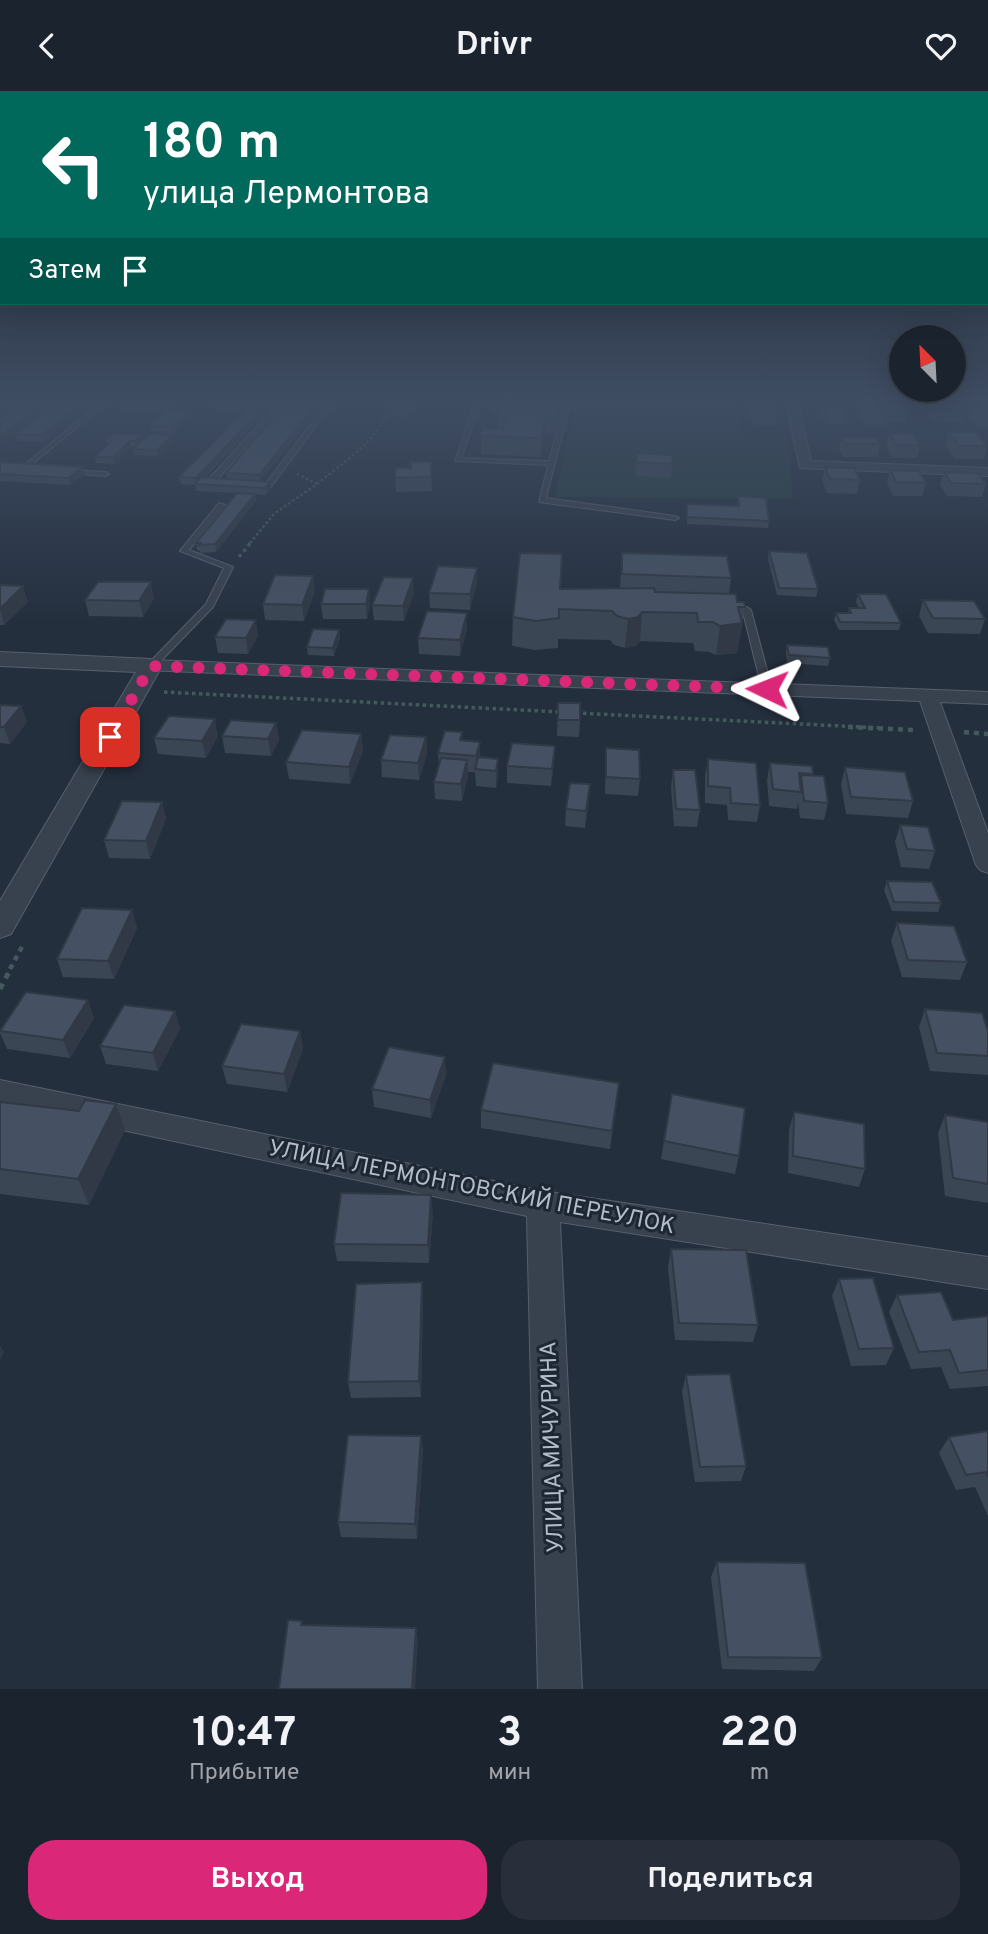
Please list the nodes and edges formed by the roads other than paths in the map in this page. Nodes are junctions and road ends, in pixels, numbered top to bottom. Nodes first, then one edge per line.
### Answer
1 (100, 474) edge
2 (106, 474) dead end
3 (219, 474) edge
4 (276, 474) edge
5 (549, 474) edge
6 (234, 483) edge
7 (245, 484) edge
8 (222, 505) dead end
9 (675, 518) dead end
10 (720, 609) edge
11 (0, 659) edge
12 (152, 679) junction
13 (767, 689) junction
14 (928, 697) junction
15 (988, 698) edge
16 (988, 865) edge
17 (0, 927) edge
18 (0, 1092) edge
19 (543, 1205) junction
20 (988, 1273) edge
21 (560, 1689) edge

1 - 2 lane
3 - 6 lane
4 - 7 lane
5 - 9 lane
8 - 12 lane
10 - 13 lane
11 - 12 street
12 - 13 street
12 - 17 street
13 - 14 street
14 - 15 street
14 - 16 street
18 - 19 street, УЛИЦА ЛЕРМОНТОВСКИЙ ПЕРЕУЛОК
19 - 20 street, УЛИЦА ЛЕРМОНТОВСКИЙ ПЕРЕУЛОК
19 - 21 street, УЛИЦА МИЧУРИНА

